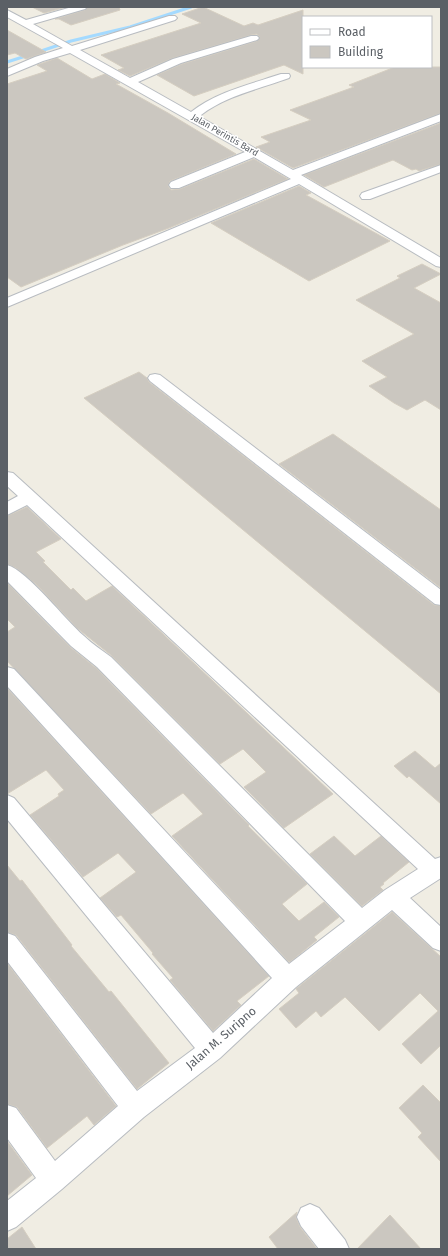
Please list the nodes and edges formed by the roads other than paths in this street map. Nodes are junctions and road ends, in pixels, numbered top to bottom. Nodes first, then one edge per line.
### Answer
1 (82, 7) edge
2 (7, 13) edge
3 (172, 18) dead end
4 (25, 23) junction
5 (254, 38) dead end
6 (65, 46) junction
7 (7, 73) edge
8 (285, 76) dead end
9 (129, 82) junction
10 (441, 117) edge
11 (197, 119) junction
12 (255, 152) junction
13 (441, 168) edge
14 (296, 177) junction
15 (175, 184) dead end
16 (366, 196) dead end
17 (441, 263) edge
18 (7, 303) edge
19 (156, 378) dead end
20 (7, 477) edge
21 (29, 497) junction
22 (7, 509) edge
23 (7, 571) edge
24 (441, 600) edge
25 (7, 674) edge
26 (7, 804) edge
27 (438, 869) edge
28 (393, 897) junction
29 (361, 922) junction
30 (441, 941) edge
31 (7, 943) edge
32 (288, 979) junction
33 (212, 1050) junction
34 (135, 1108) junction
35 (7, 1116) edge
36 (53, 1180) junction
37 (310, 1217) dead end
38 (7, 1218) edge
39 (336, 1249) edge

1 - 4 street
2 - 4 street, Jalan Perintis Bard
3 - 6 street
4 - 6 street, Jalan Perintis Bard
5 - 9 street
6 - 7 street
6 - 9 street, Jalan Perintis Bard
8 - 11 street
9 - 11 street, Jalan Perintis Bard
10 - 14 street
11 - 12 street, Jalan Perintis Bard
12 - 14 street, Jalan Perintis Bard
12 - 15 street
13 - 16 street
14 - 17 street, Jalan Perintis Bard
14 - 18 street
19 - 24 street
20 - 21 street
21 - 22 street
21 - 27 street
23 - 29 street
25 - 32 street
26 - 33 street
27 - 28 street, Jalan M. Suripno
28 - 29 street, Jalan M. Suripno
28 - 30 street
29 - 32 street, Jalan M. Suripno
31 - 34 street
32 - 33 street, Jalan M. Suripno
33 - 34 street, Jalan M. Suripno
34 - 36 street, Jalan M. Suripno
35 - 36 street
36 - 38 street, Jalan M. Suripno
37 - 39 street

